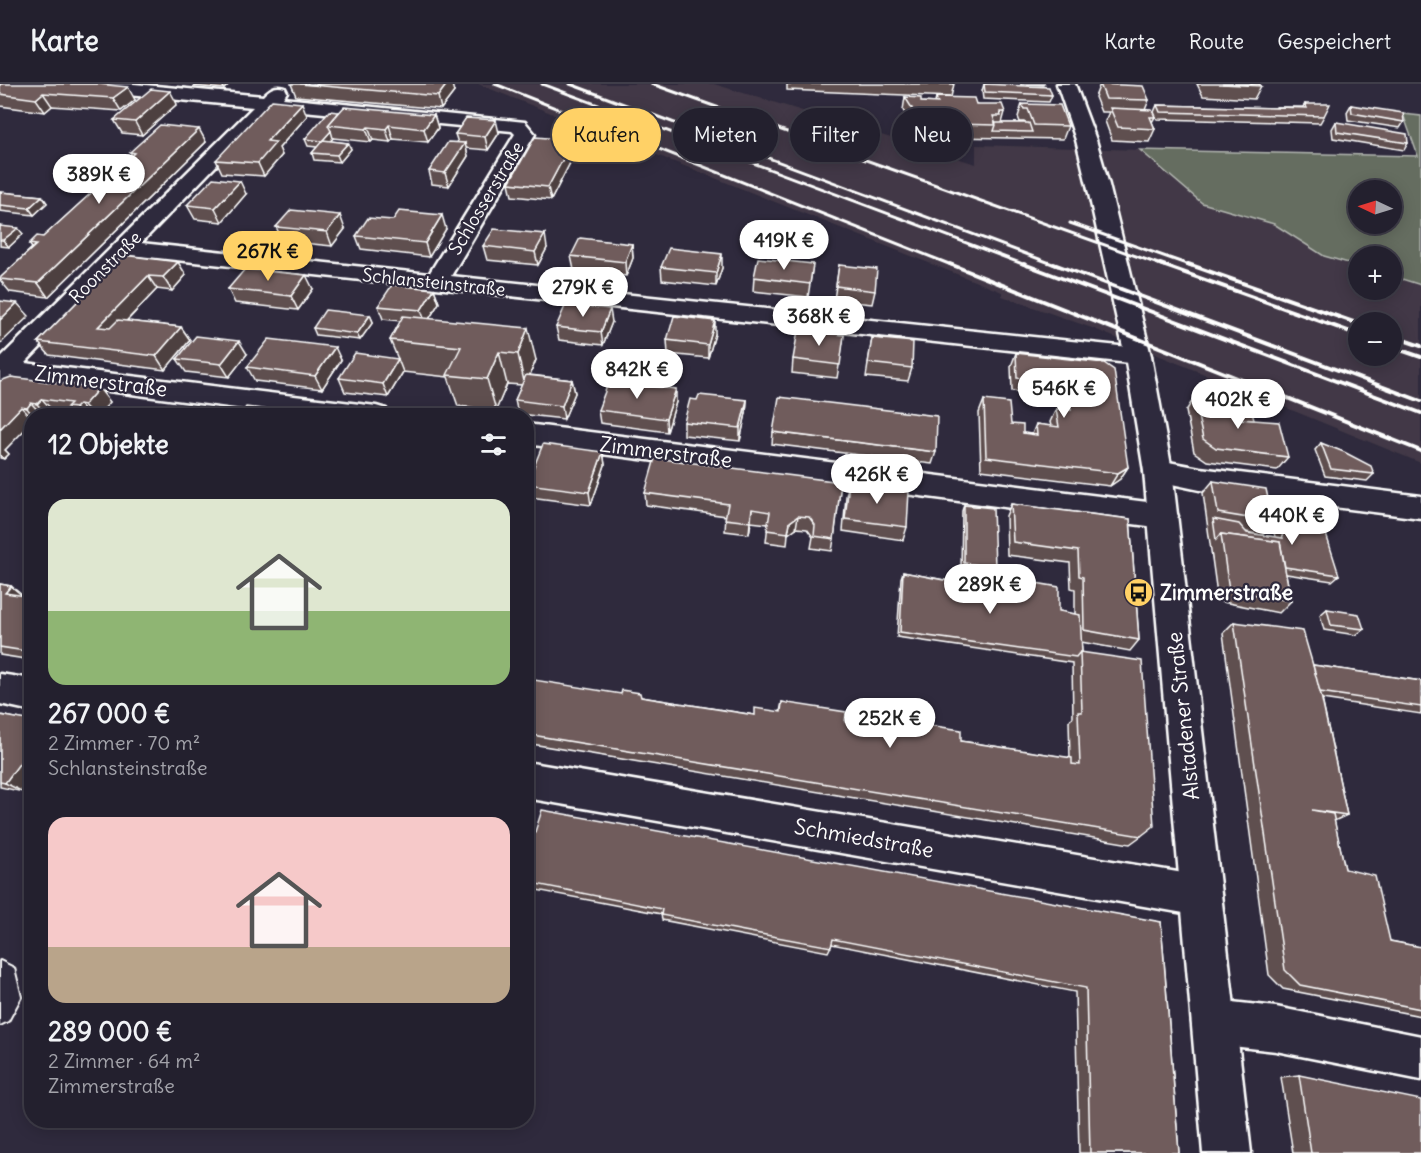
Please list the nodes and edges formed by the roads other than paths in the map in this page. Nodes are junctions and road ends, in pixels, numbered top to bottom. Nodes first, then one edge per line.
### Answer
1 (75, 84) edge
2 (286, 84) edge
3 (1066, 84) edge
4 (268, 102) junction
5 (124, 247) junction
6 (436, 282) junction
7 (1138, 356) junction
8 (2, 371) edge
9 (310, 408) edge
10 (534, 435) edge
11 (1158, 471) junction
12 (1421, 507) edge
13 (1163, 516) junction
14 (0, 689) edge
15 (24, 694) edge
16 (534, 781) edge
17 (1201, 896) junction
18 (0, 973) edge
19 (0, 1013) edge
20 (1214, 1022) junction
21 (1421, 1058) edge
22 (1227, 1153) edge

1 - 4 street, Schlosserstraße
2 - 4 street, Roonstraße
3 - 7 street, Alstadener Straße
4 - 5 street, Roonstraße
4 - 6 street, Schlosserstraße
5 - 6 street, Schlansteinstraße
5 - 8 street, Roonstraße
6 - 7 street, Schlansteinstraße
7 - 11 street, Alstadener Straße
8 - 9 street, Zimmerstraße
10 - 13 street, Zimmerstraße
11 - 12 street
11 - 13 street, Alstadener Straße
13 - 17 street, Alstadener Straße
14 - 15 street
16 - 17 street, Schmiedstraße
17 - 20 street, Alstadener Straße
18 - 19 lane
20 - 21 street
20 - 22 street, Alstadener Straße

